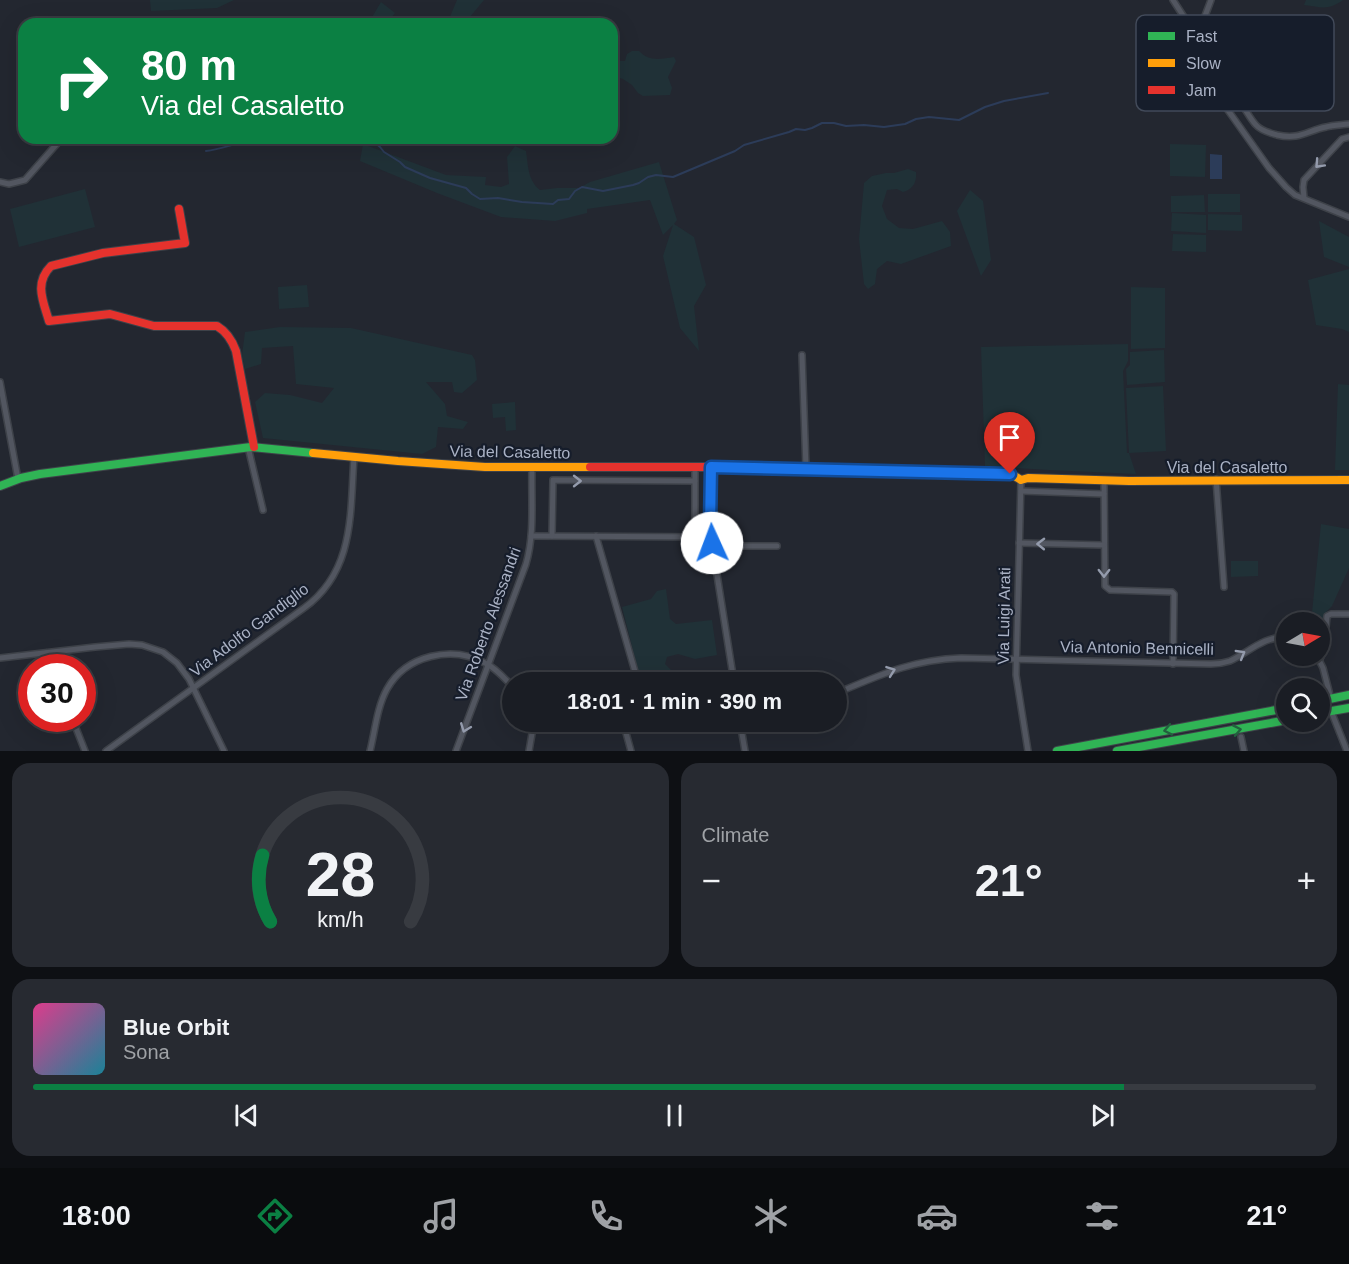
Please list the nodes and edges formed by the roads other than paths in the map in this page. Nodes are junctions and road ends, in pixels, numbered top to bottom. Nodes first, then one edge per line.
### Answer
1 (1173, 0) edge
2 (1211, 0) edge
3 (1182, 15) edge
4 (1205, 15) edge
5 (1228, 111) edge
6 (1247, 111) edge
7 (1349, 124) edge
8 (1349, 137) edge
9 (57, 144) edge
10 (0, 182) edge
11 (1304, 198) junction
12 (179, 209) dead end
13 (1349, 217) edge
14 (802, 355) dead end
15 (0, 382) edge
16 (251, 447) junction
17 (354, 457) junction
18 (532, 467) junction
19 (695, 467) junction
20 (711, 467) junction
21 (806, 468) junction
22 (18, 479) junction
23 (1022, 480) junction
24 (1104, 480) junction
25 (1216, 480) junction
26 (1349, 480) edge
27 (695, 482) junction
28 (0, 486) edge
29 (1021, 491) junction
30 (1104, 494) junction
31 (263, 510) dead end
32 (531, 536) junction
33 (552, 536) junction
34 (596, 536) junction
35 (695, 536) junction
36 (711, 537) junction
37 (1019, 543) junction
38 (1104, 545) junction
39 (712, 546) junction
40 (777, 546) dead end
41 (1224, 587) dead end
42 (1330, 614) edge
43 (1349, 614) edge
44 (1276, 638) edge
45 (46, 652) joint
46 (0, 658) edge
47 (1017, 660) junction
48 (1173, 664) junction
49 (489, 665) junction
50 (635, 672) edge
51 (732, 672) edge
52 (502, 677) edge
53 (194, 687) junction
54 (847, 689) edge
55 (1349, 695) edge
56 (1330, 699) edge
57 (1349, 708) edge
58 (1276, 709) edge
59 (1331, 711) joint
60 (1276, 722) edge
61 (1201, 723) junction
62 (78, 732) edge
63 (533, 732) edge
64 (626, 732) edge
65 (742, 732) edge
66 (1145, 734) junction
67 (1203, 736) junction
68 (1241, 737) dead end
69 (1147, 746) junction
70 (85, 751) edge
71 (106, 751) edge
72 (224, 751) edge
73 (370, 751) edge
74 (456, 751) edge
75 (530, 751) edge
76 (631, 751) edge
77 (745, 751) edge
78 (1028, 751) edge
79 (1057, 751) edge
80 (1117, 751) edge
81 (1244, 751) edge
82 (1347, 751) edge

1 - 3 street
2 - 4 street
5 - 11 street
6 - 7 street
8 -> 11 street
9 - 10 street
11 - 13 street
12 - 16 street
14 - 21 street
15 - 22 street
16 - 17 street, Via del Casaletto
16 - 22 street, Via del Casaletto
16 - 31 street
17 - 18 street, Via del Casaletto
17 - 53 street, Via Adolfo Gandiglio
18 - 19 street, Via del Casaletto
18 - 32 street, Via Roberto Alessandri
19 - 20 street, Via del Casaletto
19 - 27 street
20 - 21 street, Via del Casaletto
20 - 36 street
21 - 23 street, Via del Casaletto
22 - 28 street, Via del Casaletto
23 - 24 street, Via del Casaletto
23 - 29 street, Via Luigi Arati
24 - 25 street, Via del Casaletto
24 - 30 street
25 - 26 street, Via del Casaletto
25 - 41 street
33 -> 27 street
27 - 35 street
29 - 30 street
29 - 37 street, Via Luigi Arati
30 - 38 street
32 - 33 street
32 - 49 street, Via Roberto Alessandri
33 - 34 street
34 - 35 street
34 - 50 street
35 - 36 street
36 - 39 street
38 -> 37 street
37 - 47 street, Via Luigi Arati
38 -> 48 street
39 - 40 street
39 - 51 street
42 - 43 street
48 -> 44 street, Via Antonio Bennicelli
45 - 46 street
45 - 53 street
47 - 48 street, Via Antonio Bennicelli
54 -> 47 street, Via Antonio Bennicelli
47 - 78 street, Via Luigi Arati
49 - 52 street
49 - 73 street
49 -> 74 street, Via Roberto Alessandri
53 - 71 street, Via Adolfo Gandiglio
53 - 72 street
55 - 56 street
57 - 59 street
58 - 61 street
59 - 82 street
67 -> 60 street
61 -> 66 street
61 - 67 street
62 - 70 street
63 - 75 street
64 - 76 street
65 - 77 street
66 - 69 street
66 - 79 street
67 - 69 street
68 - 81 street
69 - 80 street

